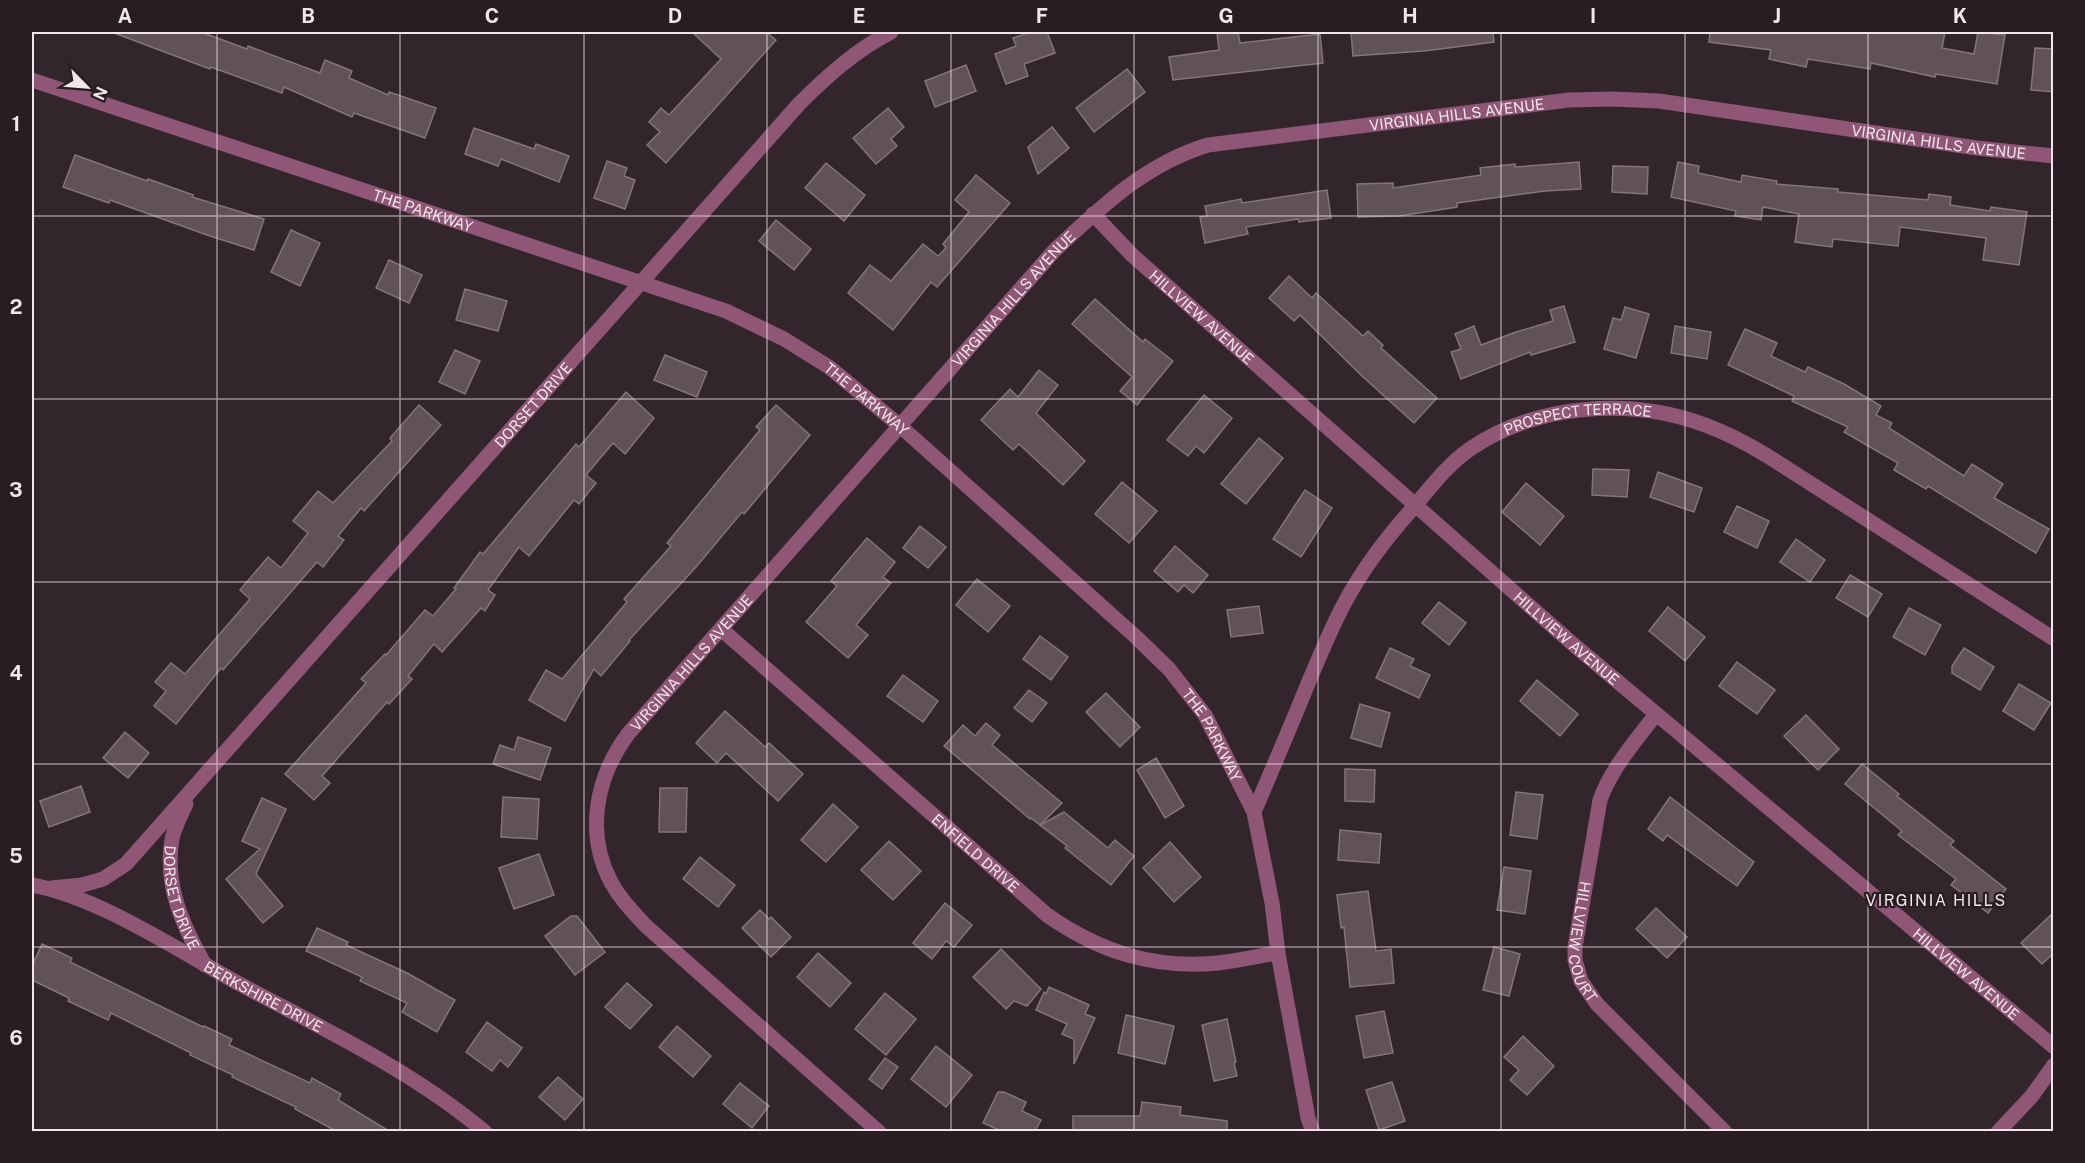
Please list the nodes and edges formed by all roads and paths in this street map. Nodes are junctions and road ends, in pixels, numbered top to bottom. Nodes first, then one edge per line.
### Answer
1 (891, 32) edge
2 (32, 80) edge
3 (2054, 156) edge
4 (1093, 214) junction
5 (641, 283) junction
6 (899, 425) junction
7 (1415, 505) junction
8 (721, 629) junction
9 (2054, 639) edge
10 (1656, 714) junction
11 (190, 793) junction
12 (1254, 812) junction
13 (32, 885) edge
14 (51, 888) junction
15 (1278, 953) junction
16 (206, 965) junction
17 (2054, 1047) edge
18 (2054, 1065) edge
19 (485, 1131) edge
20 (879, 1131) edge
21 (1313, 1131) edge
22 (1725, 1131) edge
23 (1998, 1131) edge

1 - 5 street, DORSET DRIVE
2 - 5 street, THE PARKWAY
3 - 4 street, VIRGINIA HILLS AVENUE
4 - 6 street, VIRGINIA HILLS AVENUE
4 - 7 street, HILLVIEW AVENUE
5 - 6 street, THE PARKWAY
5 - 11 street, DORSET DRIVE
6 - 8 street, VIRGINIA HILLS AVENUE
6 - 12 street, THE PARKWAY
7 - 9 street, PROSPECT TERRACE
7 - 10 street, HILLVIEW AVENUE
7 - 12 street, PROSPECT TERRACE
8 - 15 street, ENFIELD DRIVE
8 - 20 street, VIRGINIA HILLS AVENUE
10 - 17 street, HILLVIEW AVENUE
10 - 22 street, HILLVIEW COURT
11 - 14 street, DORSET DRIVE
11 - 16 street, DORSET DRIVE
12 - 15 street, THE PARKWAY
13 - 14 street, BERKSHIRE DRIVE
14 - 16 street, BERKSHIRE DRIVE
15 - 21 street, THE PARKWAY
16 - 19 street, BERKSHIRE DRIVE
18 - 23 street

